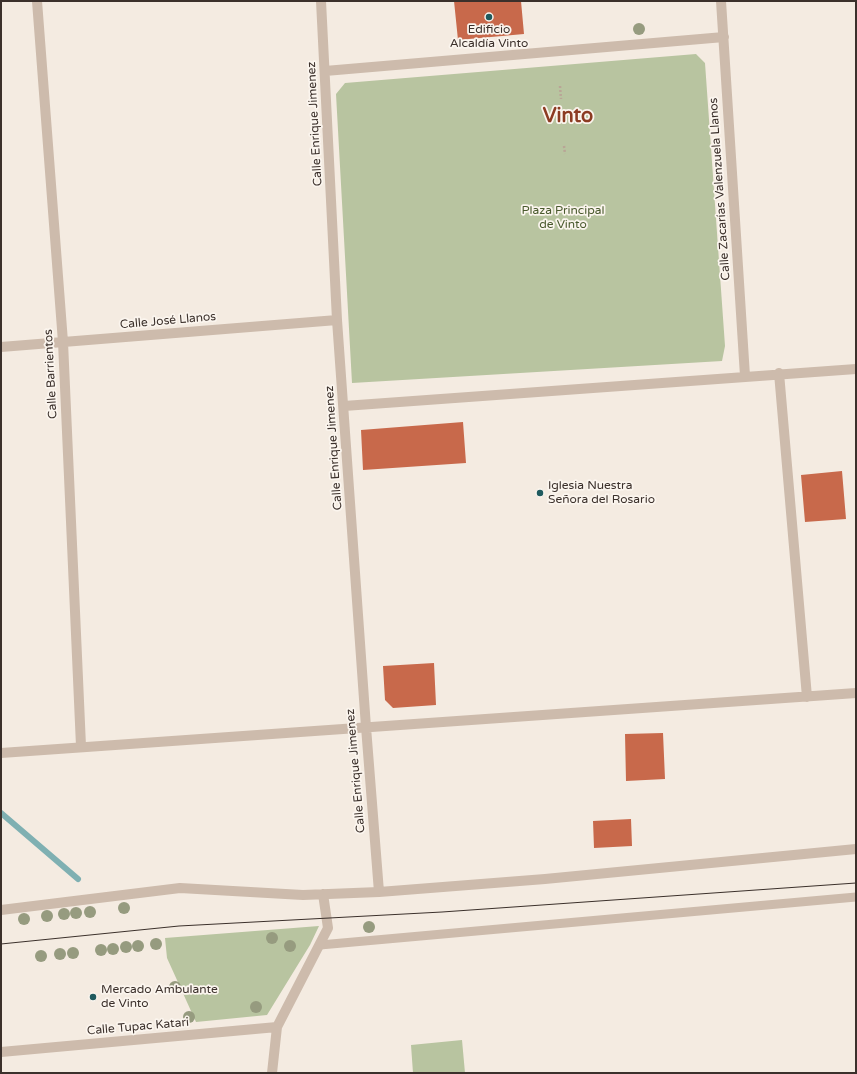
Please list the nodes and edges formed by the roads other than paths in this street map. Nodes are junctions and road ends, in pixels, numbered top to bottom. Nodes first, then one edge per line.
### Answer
1 (37, 1) edge
2 (321, 1) edge
3 (722, 1) edge
4 (724, 37) junction
5 (325, 71) junction
6 (337, 320) junction
7 (63, 342) junction
8 (1, 347) edge
9 (856, 369) edge
10 (779, 374) junction
11 (745, 376) junction
12 (344, 406) junction
13 (856, 693) edge
14 (807, 697) junction
15 (366, 727) junction
16 (82, 746) junction
17 (1, 753) edge
18 (856, 849) edge
19 (380, 892) junction
20 (324, 894) junction
21 (856, 897) edge
22 (1, 910) edge
23 (320, 945) junction
24 (277, 1027) junction
25 (1, 1052) edge
26 (272, 1073) edge

1 - 7 street, Calle Barrientos
2 - 5 street, Calle Enrique Jimenez
3 - 4 street, Calle Zacarías Valenzuela Llanos
4 - 5 street
4 - 11 street, Calle Zacarías Valenzuela Llanos
5 - 6 street, Calle Enrique Jimenez
6 - 7 street, Calle José Llanos
6 - 12 street, Calle Enrique Jimenez
7 - 8 street, Calle José Llanos
7 - 16 street, Calle Barrientos
9 - 10 street
10 - 11 street
10 - 14 street
11 - 12 street
12 - 15 street, Calle Enrique Jimenez
13 - 14 street
14 - 15 street
15 - 16 street
15 - 19 street, Calle Enrique Jimenez
16 - 17 street
18 - 19 street
19 - 20 street
20 - 22 street
20 - 23 street
21 - 23 lane
23 - 24 street
24 - 25 street, Calle Tupac Katari
24 - 26 street

